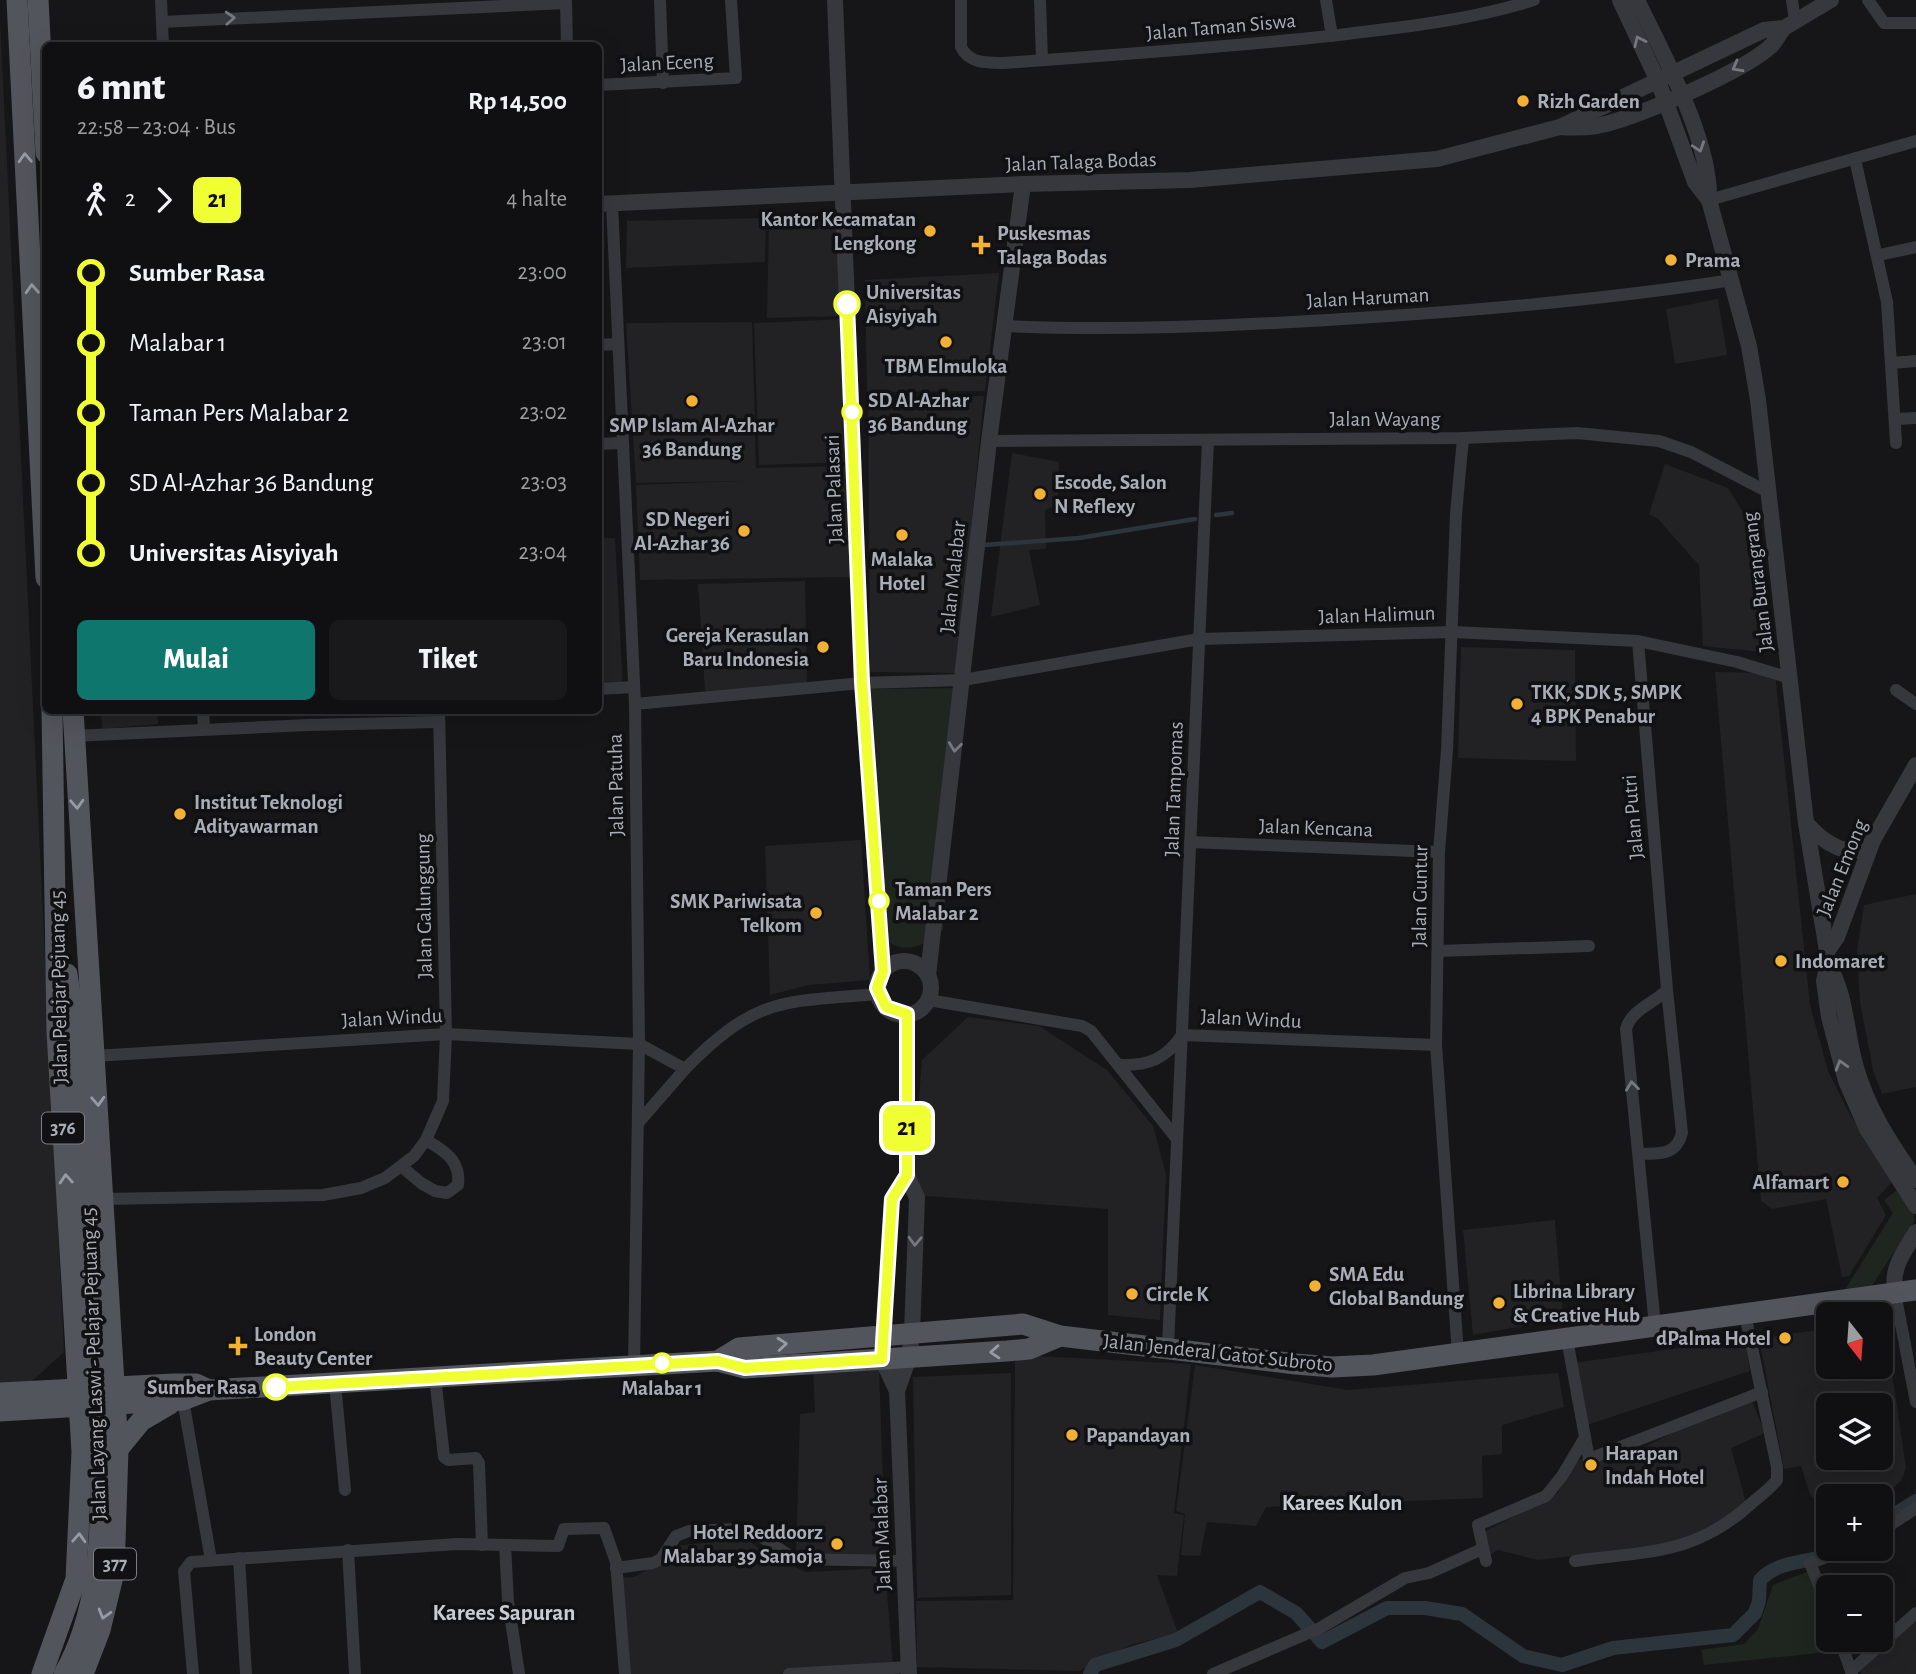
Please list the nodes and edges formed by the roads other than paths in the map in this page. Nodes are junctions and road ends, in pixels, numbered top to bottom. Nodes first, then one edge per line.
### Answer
1 (17, 0) edge
2 (38, 0) edge
3 (161, 0) edge
4 (660, 0) edge
5 (731, 0) edge
6 (835, 0) edge
7 (961, 0) edge
8 (1040, 0) edge
9 (1326, 0) edge
10 (1534, 0) edge
11 (1620, 0) edge
12 (1637, 0) edge
13 (1792, 0) edge
14 (1831, 0) edge
15 (1868, 0) edge
16 (566, 2) edge
17 (1509, 4) edge
18 (162, 22) junction
19 (1916, 23) edge
20 (1790, 24) junction
21 (1332, 36) junction
22 (163, 42) edge
23 (567, 42) edge
24 (1042, 60) junction
25 (42, 76) edge
26 (1666, 78) junction
27 (663, 83) junction
28 (602, 85) edge
29 (1674, 98) junction
30 (1560, 127) junction
31 (1916, 141) edge
32 (1855, 159) junction
33 (1023, 184) junction
34 (843, 193) junction
35 (1709, 200) junction
36 (605, 204) edge
37 (37, 226) edge
38 (1916, 247) edge
39 (1878, 256) junction
40 (1732, 280) junction
41 (1004, 326) junction
42 (618, 344) junction
43 (602, 345) edge
44 (1916, 361) edge
45 (1892, 363) junction
46 (1916, 418) edge
47 (1897, 419) junction
48 (42, 422) edge
49 (1463, 438) junction
50 (1208, 440) junction
51 (989, 441) junction
52 (622, 443) junction
53 (1896, 443) dead end
54 (602, 444) edge
55 (1768, 492) junction
56 (1452, 632) junction
57 (1199, 639) junction
58 (1638, 641) junction
59 (1790, 678) junction
60 (963, 680) junction
61 (862, 682) junction
62 (634, 688) junction
63 (602, 689) edge
64 (1896, 690) dead end
65 (635, 704) junction
66 (1916, 704) edge
67 (52, 714) edge
68 (73, 714) edge
69 (202, 714) edge
70 (439, 716) edge
71 (204, 729) junction
72 (74, 736) junction
73 (1916, 765) edge
74 (1806, 823) junction
75 (1872, 840) junction
76 (1191, 842) junction
77 (1439, 852) junction
78 (57, 910) junction
79 (83, 911) joint
80 (1589, 946) dead end
81 (1438, 951) junction
82 (1828, 957) junction
83 (883, 971) junction
84 (928, 975) junction
85 (1667, 990) junction
86 (878, 993) junction
87 (928, 1000) junction
88 (907, 1014) junction
89 (446, 1034) junction
90 (1182, 1035) junction
91 (639, 1044) junction
92 (1436, 1045) junction
93 (87, 1052) junction
94 (1119, 1065) junction
95 (685, 1069) junction
96 (638, 1123) junction
97 (1177, 1139) junction
98 (426, 1140) junction
99 (1640, 1154) junction
100 (402, 1167) junction
101 (907, 1175) junction
102 (1916, 1180) edge
103 (104, 1199) junction
104 (1916, 1206) edge
105 (1916, 1232) edge
106 (1905, 1291) edge
107 (1745, 1314) junction
108 (1655, 1326) junction
109 (912, 1333) junction
110 (884, 1336) junction
111 (1060, 1336) junction
112 (1567, 1339) junction
113 (94, 1343) junction
114 (1168, 1347) junction
115 (1458, 1354) junction
116 (909, 1357) junction
117 (882, 1359) junction
118 (718, 1361) junction
119 (634, 1366) junction
120 (435, 1377) junction
121 (335, 1383) junction
122 (897, 1391) junction
123 (1762, 1392) junction
124 (0, 1393) edge
125 (177, 1395) junction
126 (115, 1396) junction
127 (78, 1398) junction
128 (33, 1400) junction
129 (1916, 1402) edge
130 (0, 1411) edge
131 (1584, 1438) junction
132 (118, 1449) junction
133 (82, 1452) junction
134 (101, 1475) joint
135 (345, 1490) dead end
136 (1916, 1508) edge
137 (1893, 1523) edge
138 (482, 1545) junction
139 (505, 1545) junction
140 (348, 1550) junction
141 (239, 1558) junction
142 (211, 1560) junction
143 (904, 1561) junction
144 (1575, 1561) dead end
145 (1816, 1561) edge
146 (616, 1568) junction
147 (1816, 1578) edge
148 (1916, 1613) edge
149 (1844, 1652) edge
150 (909, 1669) edge
151 (1851, 1673) edge
152 (42, 1674) edge
153 (64, 1674) edge
154 (83, 1674) edge
155 (193, 1674) edge
156 (246, 1674) edge
157 (355, 1674) edge
158 (519, 1674) edge
159 (625, 1674) edge
160 (789, 1674) edge
161 (1213, 1674) edge

37 -> 1 main road
2 - 25 main road
3 - 18 street
4 - 27 street
5 - 27 street, Jalan Eceng
6 - 34 street, Jalan Palasari
7 - 24 street, Jalan Taman Siswa
8 - 24 street
9 - 21 street
10 - 17 street, Jalan Taman Siswa
26 -> 11 street
12 - 26 street
13 - 20 street
14 - 20 street
15 - 19 street
18 -> 16 street
16 - 23 street
17 - 21 street, Jalan Taman Siswa
18 - 22 street
20 - 26 street, Jalan Talaga Bodas
20 -> 29 street, Jalan Talaga Bodas
21 - 24 street, Jalan Taman Siswa
26 - 29 street, Jalan Burangrang
26 - 30 street, Jalan Talaga Bodas
27 - 28 street, Jalan Eceng
29 - 30 street, Jalan Talaga Bodas
29 - 35 street, Jalan Burangrang
30 - 33 street, Jalan Talaga Bodas
31 - 32 street
32 - 35 street
32 - 39 street
33 - 34 street, Jalan Talaga Bodas
33 - 41 street, Jalan Malabar
34 - 36 street, Jalan Talaga Bodas
34 - 61 street, Jalan Palasari
35 - 40 street, Jalan Burangrang
36 - 42 street, Jalan Patuha
48 -> 37 main road
38 - 39 street
39 - 45 street
40 - 41 street, Jalan Haruman
40 - 55 street, Jalan Burangrang
41 - 51 street, Jalan Malabar
42 - 43 street
42 - 52 street, Jalan Patuha
44 - 45 street
45 - 47 street
46 - 47 street
47 - 53 street
49 - 50 street, Jalan Wayang
49 - 55 street, Jalan Wayang
49 - 56 street, Jalan Guntur
50 - 51 street, Jalan Wayang
50 - 57 street, Jalan Tampomas
51 - 60 street, Jalan Malabar
52 - 54 street
52 - 62 street, Jalan Patuha
55 - 59 street, Jalan Burangrang
56 - 57 street, Jalan Halimun
56 - 58 street, Jalan Halimun
56 - 77 street, Jalan Guntur
57 - 60 street, Jalan Halimun
57 - 76 street, Jalan Tampomas
58 - 59 street, Jalan Halimun
58 - 85 street, Jalan Putri
59 - 74 street, Jalan Burangrang
60 - 61 street, Jalan Halimun
60 -> 84 street, Jalan Malabar
61 - 65 street, Jalan Halimun
61 - 83 street
62 - 63 street
62 - 65 street, Jalan Patuha
64 - 66 street
65 - 91 street, Jalan Patuha
67 - 78 main road, Jalan Pelajar Pejuang 45 / 376
68 - 72 main road, Jalan Pelajar Pejuang 45 / 376
69 - 71 street
70 - 71 street
70 - 89 street, Jalan Galunggung
71 - 72 street
72 -> 79 main road, Jalan Pelajar Pejuang 45 / 376
73 - 75 street, Jalan Emong
74 - 75 street
74 - 82 street, Jalan Burangrang
75 - 82 street, Jalan Emong
76 - 77 street, Jalan Kencana
76 - 90 street, Jalan Tampomas
77 - 81 street, Jalan Guntur
78 - 93 main road, Jalan Layang Laswi - Pelajar Pejuang 45 / 376
113 -> 78 main road, Jalan Pelajar Pejuang 45 / 376
79 - 93 main road, Jalan Layang Laswi - Pelajar Pejuang 45 / 376
80 - 81 street
81 - 92 street, Jalan Guntur
82 - 102 street, Jalan Burangrang
104 -> 82 street, Jalan Burangrang
83 - 84 street
83 - 86 street
84 - 87 street
99 -> 85 street
85 - 99 street, Jalan Putri
86 - 88 street
86 - 95 street
87 - 88 street
87 - 94 street
88 - 101 street, Jalan Malabar
89 - 91 street, Jalan Windu
89 - 93 street, Jalan Windu
89 - 98 street, Jalan Galunggung
90 - 92 street, Jalan Windu
90 - 94 street, Jalan Windu
90 - 97 street, Jalan Tampomas
91 - 95 street, Jalan Windu
91 - 96 street, Jalan Patuha
92 - 115 street, Jalan Guntur
93 -> 103 main road, Jalan Pelajar Pejuang 45 / 376
93 - 113 main road, Jalan Layang Laswi - Pelajar Pejuang 45 / 376
94 - 97 street
95 - 96 street
96 - 119 street, Jalan Patuha
97 - 114 street, Jalan Tampomas
98 - 100 street, Jalan Galunggung
98 - 100 street
99 - 108 street
100 - 103 street, Jalan Galunggung
101 -> 109 street, Jalan Malabar
101 - 110 street, Jalan Malabar
103 - 113 main road, Jalan Pelajar Pejuang 45 / 376
105 - 106 street
106 - 107 main road, Jalan Jenderal Gatot Subroto
106 - 129 street
107 - 108 main road, Jalan Jenderal Gatot Subroto
107 - 123 street
108 - 112 main road, Jalan Jenderal Gatot Subroto
109 - 110 main road, Jalan Jenderal Gatot Subroto
109 - 111 main road, Jalan Jenderal Gatot Subroto
109 - 116 street, Jalan Malabar
110 - 117 street, Jalan Malabar
118 -> 110 main road, Jalan Jenderal Gatot Subroto
111 - 114 main road, Jalan Jenderal Gatot Subroto
111 -> 116 main road, Jalan Jenderal Gatot Subroto
112 - 115 main road, Jalan Jenderal Gatot Subroto
112 - 131 street
113 - 125 main road
113 - 126 main road, Jalan Pelajar Pejuang 45 / 376
113 - 127 main road, Jalan Pelajar Pejuang 45 / 376
113 - 128 main road
113 - 134 main road, Jalan Layang Laswi - Pelajar Pejuang 45 / 376, bridge
114 - 115 main road, Jalan Jenderal Gatot Subroto
116 - 117 main road, Jalan Jenderal Gatot Subroto
116 - 122 street, Jalan Malabar
117 - 118 main road, Jalan Jenderal Gatot Subroto
117 - 122 street, Jalan Malabar
118 - 119 main road, Jalan Jenderal Gatot Subroto
119 - 120 main road, Jalan Jenderal Gatot Subroto
120 - 121 main road, Jalan Jenderal Gatot Subroto
120 - 138 street
121 - 125 main road, Jalan Jenderal Gatot Subroto
121 - 135 street
122 - 143 street, Jalan Malabar
123 - 131 street
123 - 144 street
124 - 128 main road, Jalan Jenderal Gatot Subroto
125 - 126 main road, Jalan Jenderal Gatot Subroto
125 - 132 main road
125 - 142 street
126 - 127 main road, Jalan Jenderal Gatot Subroto
126 - 132 main road, 377
127 - 128 main road, Jalan Jenderal Gatot Subroto
127 - 133 main road, 377
128 - 130 main road, Jalan Jenderal Gatot Subroto
128 - 133 main road
131 - 161 street
132 -> 154 main road, 377
152 -> 133 main road, 377
134 - 153 main road, Jalan Layang Laswi - Pelajar Pejuang 45 / 377
136 - 137 street
138 - 139 street
138 - 140 street
139 - 146 street
139 - 158 street
140 - 141 street
140 - 157 street
141 - 142 street
141 - 156 street
142 - 155 street
143 - 146 street
143 - 150 street, Jalan Malabar
145 - 147 street
146 - 159 street
148 - 151 street
149 - 151 street
150 - 160 street

